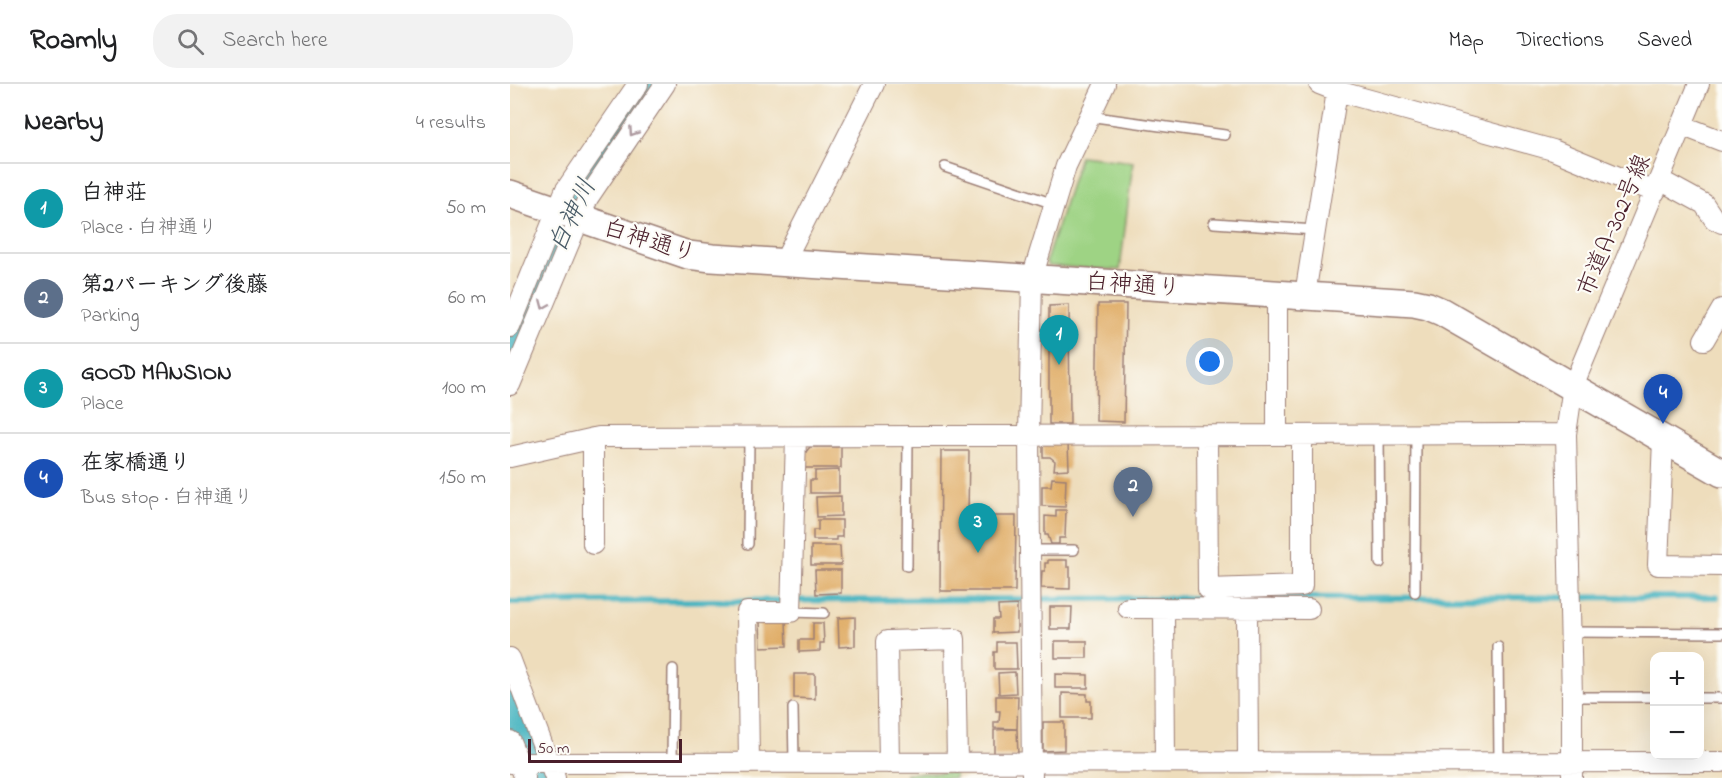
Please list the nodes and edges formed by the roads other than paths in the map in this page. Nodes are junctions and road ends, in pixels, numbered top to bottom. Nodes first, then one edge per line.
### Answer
1 (638, 84) edge
2 (666, 84) edge
3 (873, 84) edge
4 (1106, 84) edge
5 (1699, 84) edge
6 (1328, 88) edge
7 (1088, 116) junction
8 (1682, 125) junction
9 (1225, 135) dead end
10 (1722, 141) edge
11 (945, 168) dead end
12 (1657, 186) junction
13 (510, 194) edge
14 (1054, 204) junction
15 (569, 215) junction
16 (1214, 223) dead end
17 (1722, 223) edge
18 (1315, 230) junction
19 (784, 262) junction
20 (1032, 278) junction
21 (1277, 294) junction
22 (1305, 295) junction
23 (1722, 309) edge
24 (510, 327) edge
25 (1704, 340) dead end
26 (510, 385) edge
27 (1573, 386) junction
28 (1416, 434) junction
29 (1566, 434) junction
30 (1277, 435) junction
31 (1302, 435) junction
32 (1379, 435) junction
33 (796, 436) junction
34 (908, 436) junction
35 (1029, 436) junction
36 (1207, 436) junction
37 (749, 437) junction
38 (593, 438) junction
39 (1663, 439) junction
40 (510, 457) edge
41 (1722, 472) edge
42 (593, 544) dead end
43 (748, 544) dead end
44 (1030, 550) junction
45 (1074, 550) dead end
46 (1380, 563) dead end
47 (907, 566) dead end
48 (1722, 566) edge
49 (1270, 587) junction
50 (1415, 592) dead end
51 (1128, 608) dead end
52 (1164, 608) junction
53 (1246, 609) junction
54 (1270, 609) junction
55 (1309, 609) dead end
56 (791, 612) junction
57 (824, 613) dead end
58 (1570, 632) junction
59 (1722, 633) edge
60 (1498, 647) dead end
61 (510, 658) edge
62 (673, 669) dead end
63 (1572, 697) junction
64 (1650, 697) edge
65 (1704, 698) edge
66 (1722, 698) edge
67 (793, 708) dead end
68 (510, 741) edge
69 (889, 762) junction
70 (1165, 762) junction
71 (1499, 762) junction
72 (1722, 762) edge
73 (749, 763) junction
74 (957, 763) junction
75 (681, 765) junction
76 (783, 765) junction
77 (518, 768) edge
78 (1237, 768) edge
79 (552, 770) edge
80 (865, 770) edge
81 (1032, 770) edge
82 (1128, 770) edge
83 (1572, 770) edge

1 - 15 street
2 -> 15 street
3 - 19 street
4 - 7 street
5 - 8 street, 市道A-302号線
6 - 12 street
6 - 18 street
7 - 9 lane
7 - 14 street
8 - 10 street
8 - 12 street, 市道A-302号線
11 - 14 lane
12 - 17 street
12 - 27 street, 市道A-302号線
13 - 15 street, 白神通り
14 - 20 street
15 - 19 street, 白神通り
15 - 24 street
15 -> 26 street
16 - 18 lane
18 - 22 street
19 - 20 street, 白神通り
20 - 21 street, 白神通り
20 - 35 street
21 - 22 street, 白神通り
21 - 30 street
22 - 27 street, 白神通り
23 - 25 street
27 - 29 street, 市道A-302号線
27 - 39 street, 白神通り
28 - 29 street
28 - 32 street
28 - 50 lane
29 - 58 street, 市道A-302号線
30 - 31 street
30 - 36 street
31 - 32 street
31 - 49 street
32 - 46 lane
33 - 34 street
33 - 37 street
33 - 56 street
34 - 35 street
34 - 47 lane
35 - 36 street
35 - 44 street
36 - 49 street
37 - 38 street
37 - 43 lane
38 - 40 street
38 - 42 street
39 - 41 street, 白神通り
39 - 48 street
44 - 45 lane
44 - 81 street
49 - 54 street
51 - 52 street
52 - 53 street
52 - 70 street
53 - 54 street
53 - 78 street
54 - 55 street
56 - 57 lane
56 - 73 street
58 - 59 lane
58 - 63 street, 市道A-302号線
60 - 71 lane
61 - 79 street
62 - 75 lane
63 - 64 lane
63 - 83 street, 市道A-302号線
65 - 66 lane
67 - 76 lane
68 - 77 street
69 - 74 street
69 - 74 street
69 - 80 street
70 - 78 street
70 - 82 street
71 - 78 street
71 - 83 street
72 - 83 street
73 - 75 street
73 - 76 street
74 - 81 street
75 - 79 street
76 - 80 street
77 - 79 street
81 - 82 street

